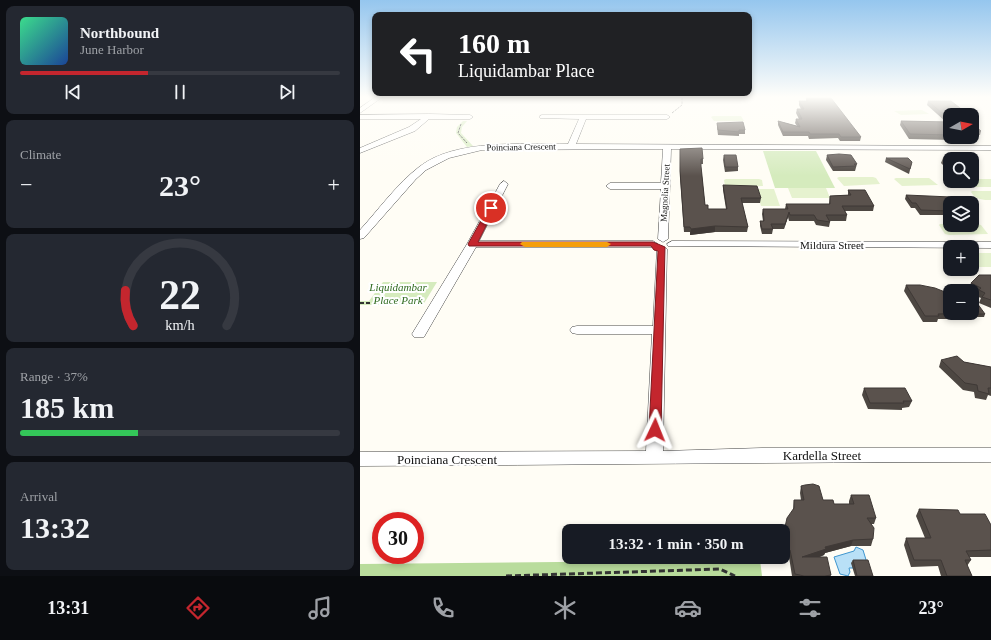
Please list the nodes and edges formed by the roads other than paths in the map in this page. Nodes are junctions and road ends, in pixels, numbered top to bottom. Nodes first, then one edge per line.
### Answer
1 (421, 123) edge
2 (581, 123) edge
3 (571, 146) junction
4 (667, 146) junction
5 (991, 148) edge
6 (360, 151) edge
7 (504, 184) dead end
8 (610, 186) dead end
9 (665, 186) junction
10 (360, 236) edge
11 (472, 244) junction
12 (662, 244) junction
13 (991, 245) edge
14 (577, 330) dead end
15 (659, 330) junction
16 (419, 334) dead end
17 (991, 455) edge
18 (654, 458) junction
19 (360, 459) edge

1 - 6 street
2 - 3 street
3 - 4 street, Poinciana Crescent
3 - 10 street, Poinciana Crescent
4 - 5 street, Poinciana Crescent
4 - 9 street, Magnolia Street
7 - 11 street
8 - 9 street
9 - 12 street, Magnolia Street
11 - 12 street, Mildura Street
11 - 16 street
12 - 13 street, Mildura Street
12 - 15 street, Magnolia Street
14 - 15 street
15 - 18 street, Magnolia Street
17 - 18 street, Kardella Street
18 - 19 street, Poinciana Crescent

